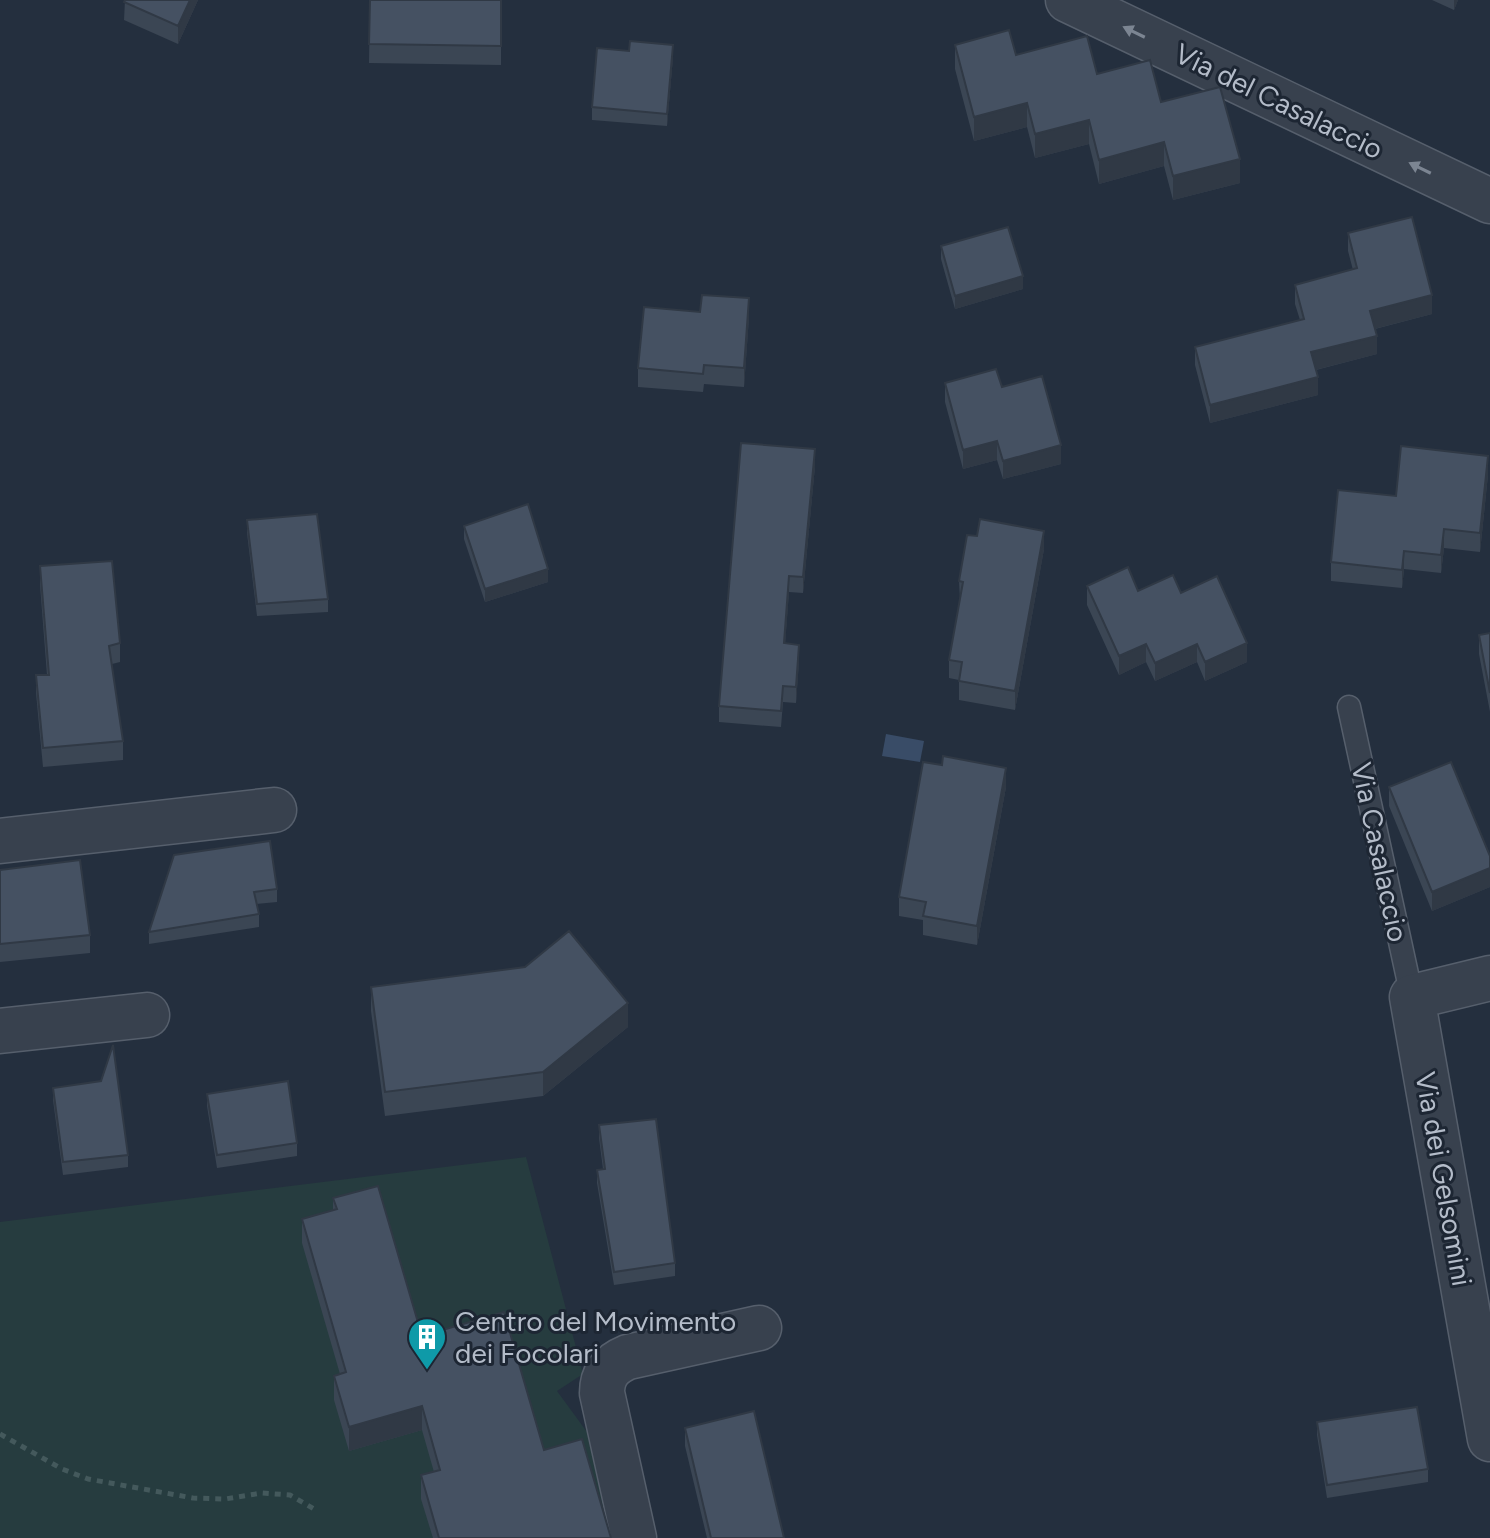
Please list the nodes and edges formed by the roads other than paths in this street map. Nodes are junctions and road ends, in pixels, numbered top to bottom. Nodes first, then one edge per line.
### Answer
1 (1068, 0) edge
2 (1490, 201) edge
3 (1349, 707) dead end
4 (274, 810) dead end
5 (0, 841) edge
6 (1490, 978) edge
7 (1412, 997) junction
8 (147, 1015) dead end
9 (0, 1031) edge
10 (759, 1328) dead end
11 (1490, 1439) edge
12 (634, 1538) edge

2 -> 1 street, Via del Casalaccio
3 - 7 lane, Via Casalaccio
4 - 5 street
6 - 7 street
7 - 11 street, Via dei Gelsomini
8 - 9 street
10 - 12 street

